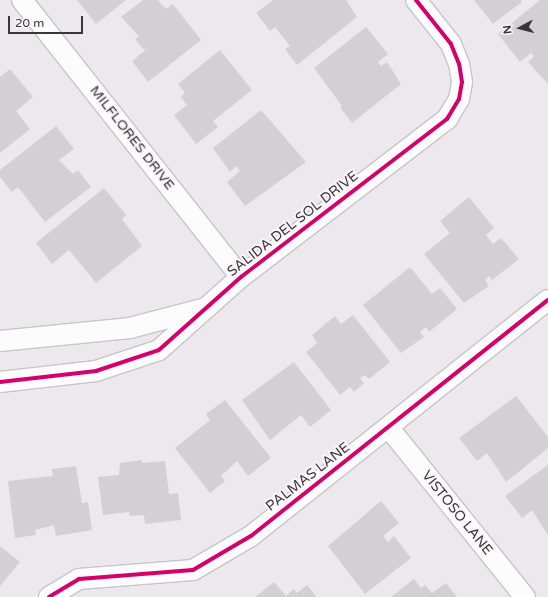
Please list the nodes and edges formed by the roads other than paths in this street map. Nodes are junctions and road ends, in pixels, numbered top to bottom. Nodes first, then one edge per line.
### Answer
1 (22, 0) edge
2 (416, 0) edge
3 (241, 277) junction
4 (548, 300) edge
5 (206, 308) junction
6 (0, 341) edge
7 (0, 377) edge
8 (0, 382) edge
9 (389, 428) junction
10 (49, 597) edge
11 (526, 597) edge

1 - 3 street, MILFLORES DRIVE
2 - 3 street, SALIDA DEL SOL DRIVE
3 - 5 street, SALIDA DEL SOL DRIVE
4 - 9 street, PALMAS LANE
5 - 6 street, SALIDA DEL SOL DRIVE
5 - 8 street, SALIDA DEL SOL DRIVE
7 - 8 street
9 - 10 street, PALMAS LANE
9 - 11 street, VISTOSO LANE

